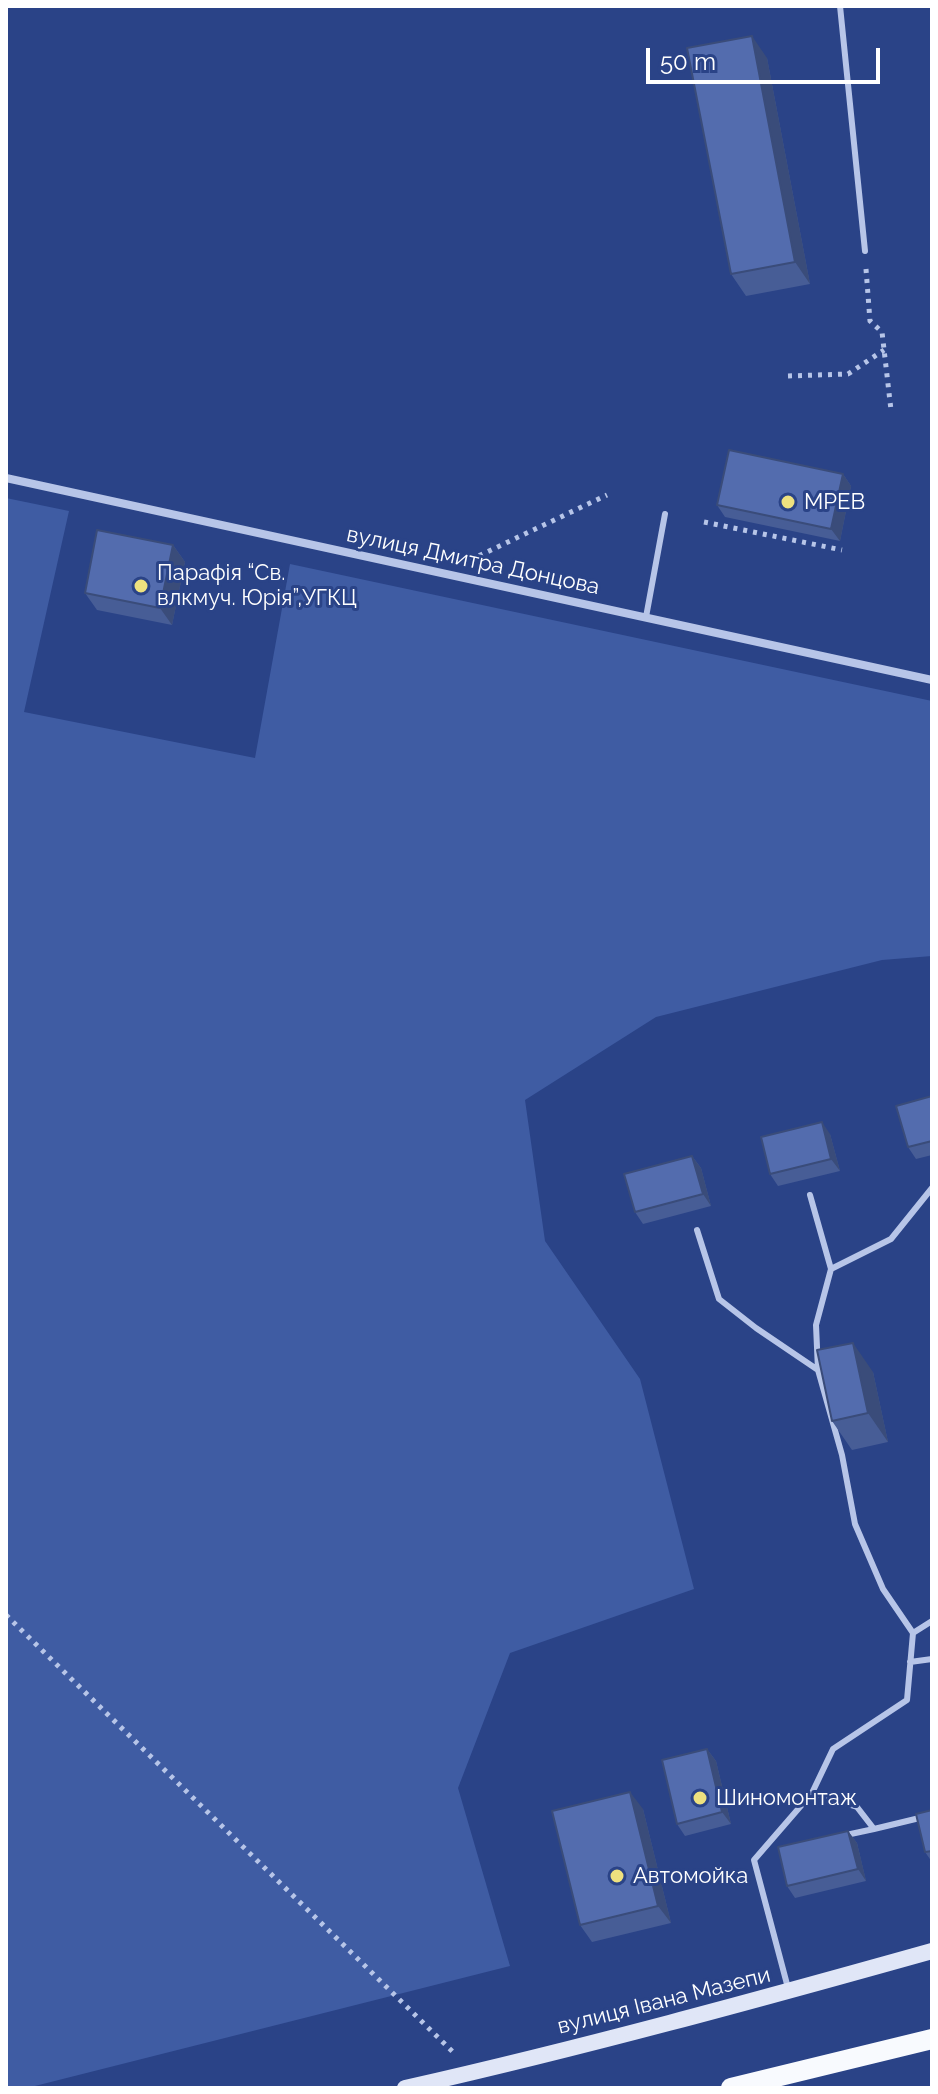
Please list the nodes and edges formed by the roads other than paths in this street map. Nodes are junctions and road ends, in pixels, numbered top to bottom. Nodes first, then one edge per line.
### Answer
1 (840, 6) edge
2 (865, 251) road end
3 (6, 478) edge
4 (665, 514) dead end
5 (646, 617) junction
6 (932, 680) edge
7 (932, 1188) edge
8 (810, 1195) dead end
9 (697, 1230) dead end
10 (831, 1269) junction
11 (818, 1370) junction
12 (932, 1621) edge
13 (913, 1633) junction
14 (932, 1659) edge
15 (910, 1662) junction
16 (812, 1793) junction
17 (932, 1815) edge
18 (874, 1829) junction
19 (834, 1838) edge
20 (932, 1951) edge
21 (789, 1991) junction
22 (932, 2039) edge
23 (405, 2088) edge
24 (731, 2088) edge

1 - 2 lane
3 - 5 street, вулиця Дмитра Донцова
4 - 5 lane
5 - 6 street, вулиця Дмитра Донцова
7 - 10 lane
8 - 10 lane
9 - 11 lane
10 - 11 lane
11 - 13 lane
12 - 13 lane
13 - 15 lane
14 - 15 lane
15 - 16 lane
16 - 18 lane
16 - 21 lane
17 - 18 lane
18 - 19 lane
20 - 21 main road, вулиця Івана Мазепи
21 - 23 main road, вулиця Івана Мазепи
22 - 24 main road

